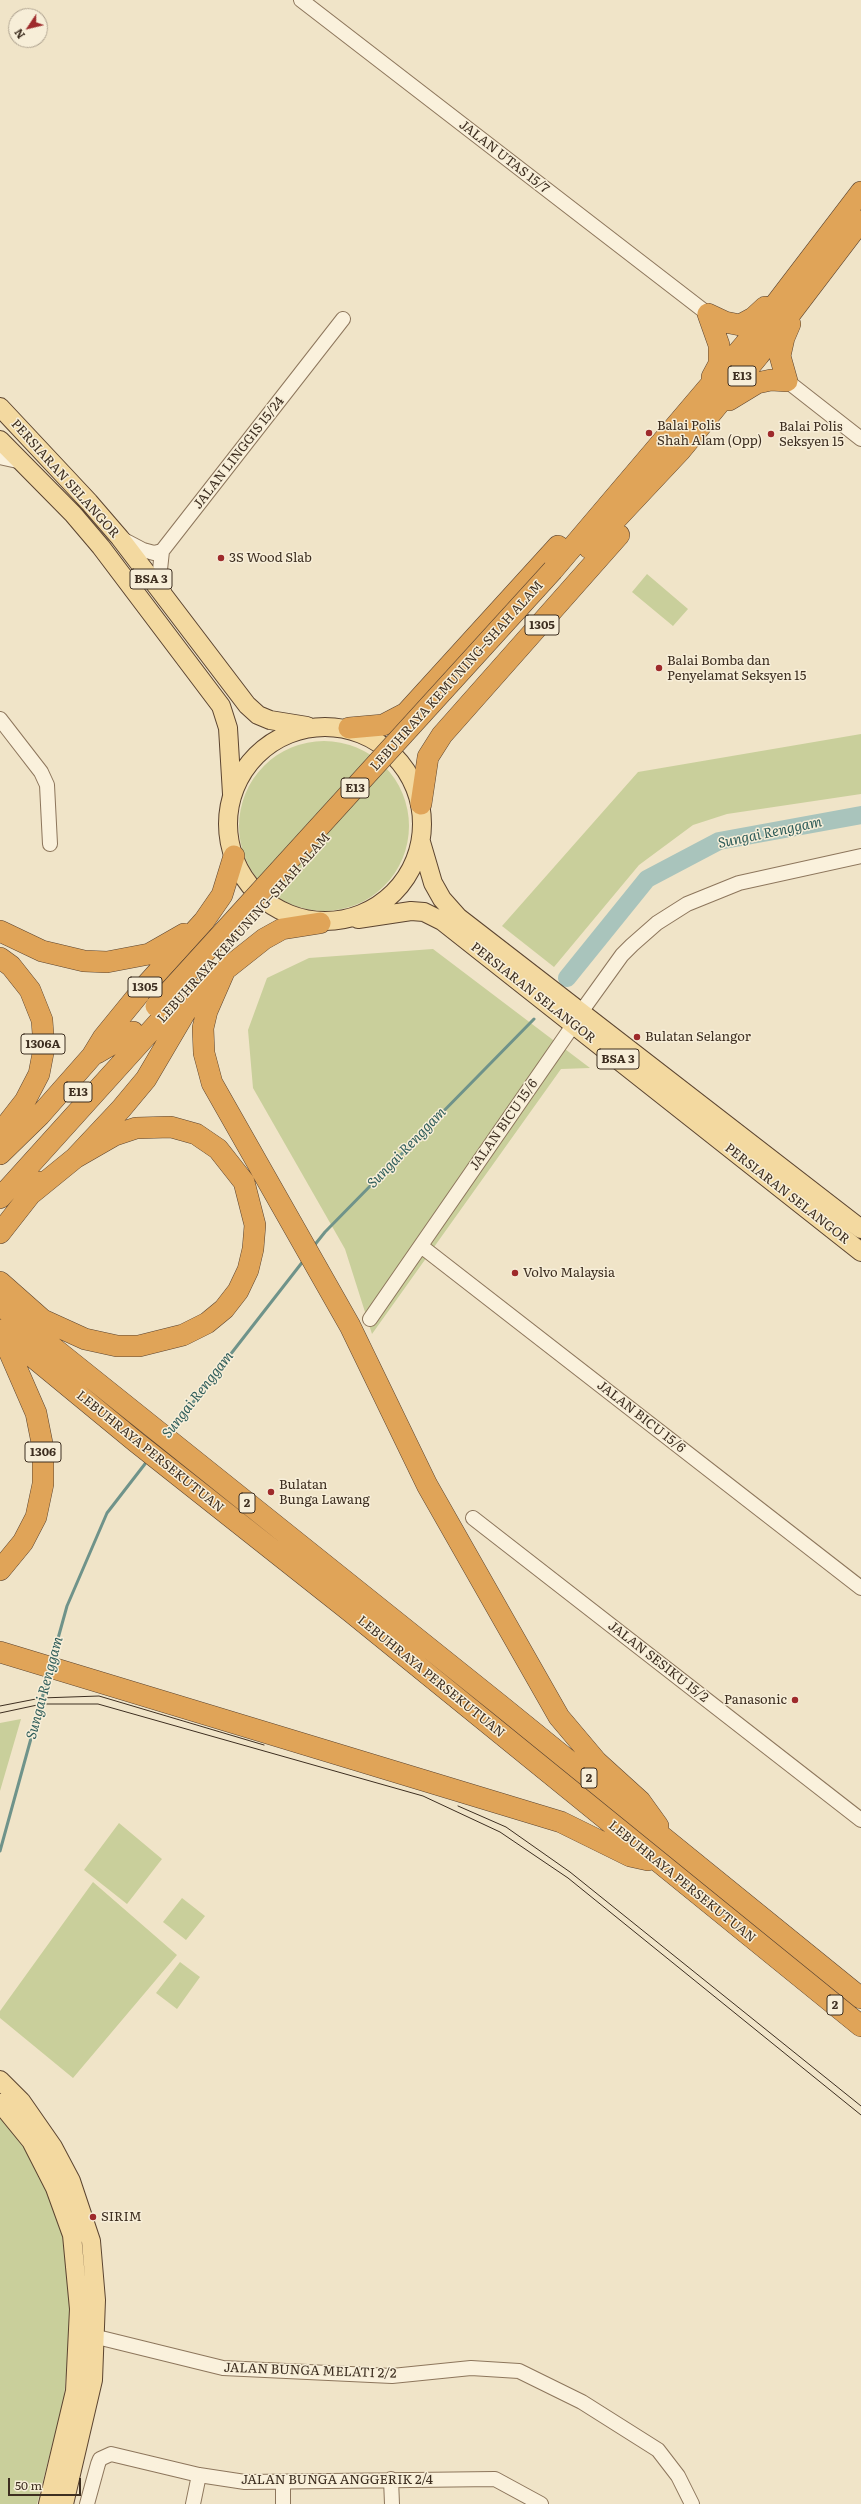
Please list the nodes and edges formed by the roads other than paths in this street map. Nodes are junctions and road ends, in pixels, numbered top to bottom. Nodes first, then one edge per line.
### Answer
1 (301, 0) edge
2 (861, 192) edge
3 (861, 221) edge
4 (796, 292) junction
5 (708, 314) junction
6 (343, 319) dead end
7 (787, 381) junction
8 (703, 393) junction
9 (0, 407) edge
10 (711, 413) junction
11 (861, 439) edge
12 (0, 440) edge
13 (658, 446) junction
14 (680, 451) junction
15 (0, 457) edge
16 (22, 462) junction
17 (120, 538) junction
18 (162, 551) junction
19 (557, 573) junction
20 (167, 600) junction
21 (0, 719) edge
22 (313, 726) junction
23 (348, 728) junction
24 (232, 799) junction
25 (421, 804) junction
26 (421, 842) junction
27 (50, 844) dead end
28 (234, 856) junction
29 (861, 856) edge
30 (358, 919) junction
31 (204, 922) junction
32 (320, 923) junction
33 (0, 931) edge
34 (0, 958) edge
35 (224, 972) junction
36 (162, 1010) junction
37 (578, 1018) junction
38 (133, 1032) junction
39 (92, 1056) junction
40 (98, 1090) junction
41 (0, 1132) edge
42 (0, 1154) edge
43 (75, 1158) junction
44 (0, 1178) edge
45 (32, 1193) junction
46 (0, 1198) edge
47 (861, 1229) edge
48 (0, 1233) edge
49 (421, 1246) junction
50 (861, 1252) edge
51 (0, 1282) edge
52 (0, 1305) edge
53 (41, 1318) junction
54 (370, 1319) dead end
55 (0, 1330) edge
56 (128, 1409) junction
57 (473, 1518) dead end
58 (0, 1570) edge
59 (861, 1588) edge
60 (0, 1652) edge
61 (861, 1820) edge
62 (674, 1848) junction
63 (658, 1863) junction
64 (861, 1998) edge
65 (861, 2026) edge
66 (0, 2080) edge
67 (0, 2103) edge
68 (96, 2336) junction
69 (199, 2475) junction
70 (391, 2479) junction
71 (283, 2482) junction
72 (48, 2504) edge
73 (64, 2504) edge
74 (88, 2504) edge
75 (192, 2504) edge
76 (283, 2504) edge
77 (392, 2504) edge
78 (541, 2504) edge
79 (692, 2504) edge

1 - 5 street, JALAN UTAS 15/7
2 - 4 highway, LEBUHRAYA KEMUNING–SHAH ALAM / E13
3 - 4 highway, LEBUHRAYA KEMUNING–SHAH ALAM / E13
4 - 5 highway
4 - 7 highway
4 - 8 highway, LEBUHRAYA KEMUNING–SHAH ALAM / E13
4 - 10 highway, LEBUHRAYA KEMUNING–SHAH ALAM / E13
5 - 8 highway
6 - 18 street, JALAN LINGGIS 15/24
7 - 10 highway
7 - 11 street
8 - 13 highway, LEBUHRAYA KEMUNING–SHAH ALAM / E13
9 - 17 main road, PERSIARAN SELANGOR / BSA 3
10 - 14 highway, LEBUHRAYA KEMUNING–SHAH ALAM / E13
12 - 16 main road, PERSIARAN SELANGOR / BSA 3
13 - 19 highway, LEBUHRAYA KEMUNING–SHAH ALAM / E13
13 - 23 highway
14 - 19 highway, LEBUHRAYA KEMUNING–SHAH ALAM / E13
14 - 25 highway, 1305
15 - 16 street
16 - 24 main road, PERSIARAN SELANGOR / BSA 3
17 - 18 street
17 - 20 main road, PERSIARAN SELANGOR / BSA 3
18 - 20 street
19 - 36 highway, LEBUHRAYA KEMUNING–SHAH ALAM / E13
20 - 22 main road, PERSIARAN SELANGOR / BSA 3
21 - 27 street
22 - 23 main road
22 - 24 main road
23 - 25 main road
24 - 28 main road
25 - 26 main road
26 - 30 main road
26 - 37 main road, PERSIARAN SELANGOR / BSA 3
28 - 31 highway
28 - 32 main road
29 - 37 street, JALAN BICU 15/6
30 - 32 main road
30 - 37 main road, PERSIARAN SELANGOR / BSA 3
31 - 33 highway
31 - 39 highway, 1305
32 - 35 highway
34 - 41 highway, 1306A
35 - 43 highway
35 - 62 highway
36 - 38 highway, LEBUHRAYA KEMUNING–SHAH ALAM / E13
36 - 40 highway, LEBUHRAYA KEMUNING–SHAH ALAM / E13
37 - 47 main road, PERSIARAN SELANGOR / BSA 3
37 - 49 street, JALAN BICU 15/6
37 - 50 main road, PERSIARAN SELANGOR / BSA 3
38 - 39 highway
38 - 44 highway, LEBUHRAYA KEMUNING–SHAH ALAM / E13
39 - 42 highway
40 - 45 highway
40 - 46 highway, LEBUHRAYA KEMUNING–SHAH ALAM / E13
43 - 45 highway
43 - 53 highway
45 - 48 highway
49 - 54 street, JALAN BICU 15/6
49 - 59 street, JALAN BICU 15/6
51 - 53 highway
52 - 56 highway, LEBUHRAYA PERSEKUTUAN / 2
53 - 56 highway
55 - 58 highway, 1306
55 - 63 highway, LEBUHRAYA PERSEKUTUAN / 2
56 - 62 highway, LEBUHRAYA PERSEKUTUAN / 2
57 - 61 street, JALAN SESIKU 15/2
60 - 63 highway
62 - 64 highway, LEBUHRAYA PERSEKUTUAN / 2
63 - 65 highway, LEBUHRAYA PERSEKUTUAN / 2
66 - 68 main road
67 - 72 main road
68 - 73 main road
68 - 79 street, JALAN BUNGA MELATI 2/2
69 - 71 street, JALAN BUNGA ANGGERIK 2/4
69 - 74 street, JALAN BUNGA ANGGERIK 2/4
69 - 75 street
70 - 71 street, JALAN BUNGA ANGGERIK 2/4
70 - 77 street
70 - 78 street, JALAN BUNGA ANGGERIK 2/4
71 - 76 street

